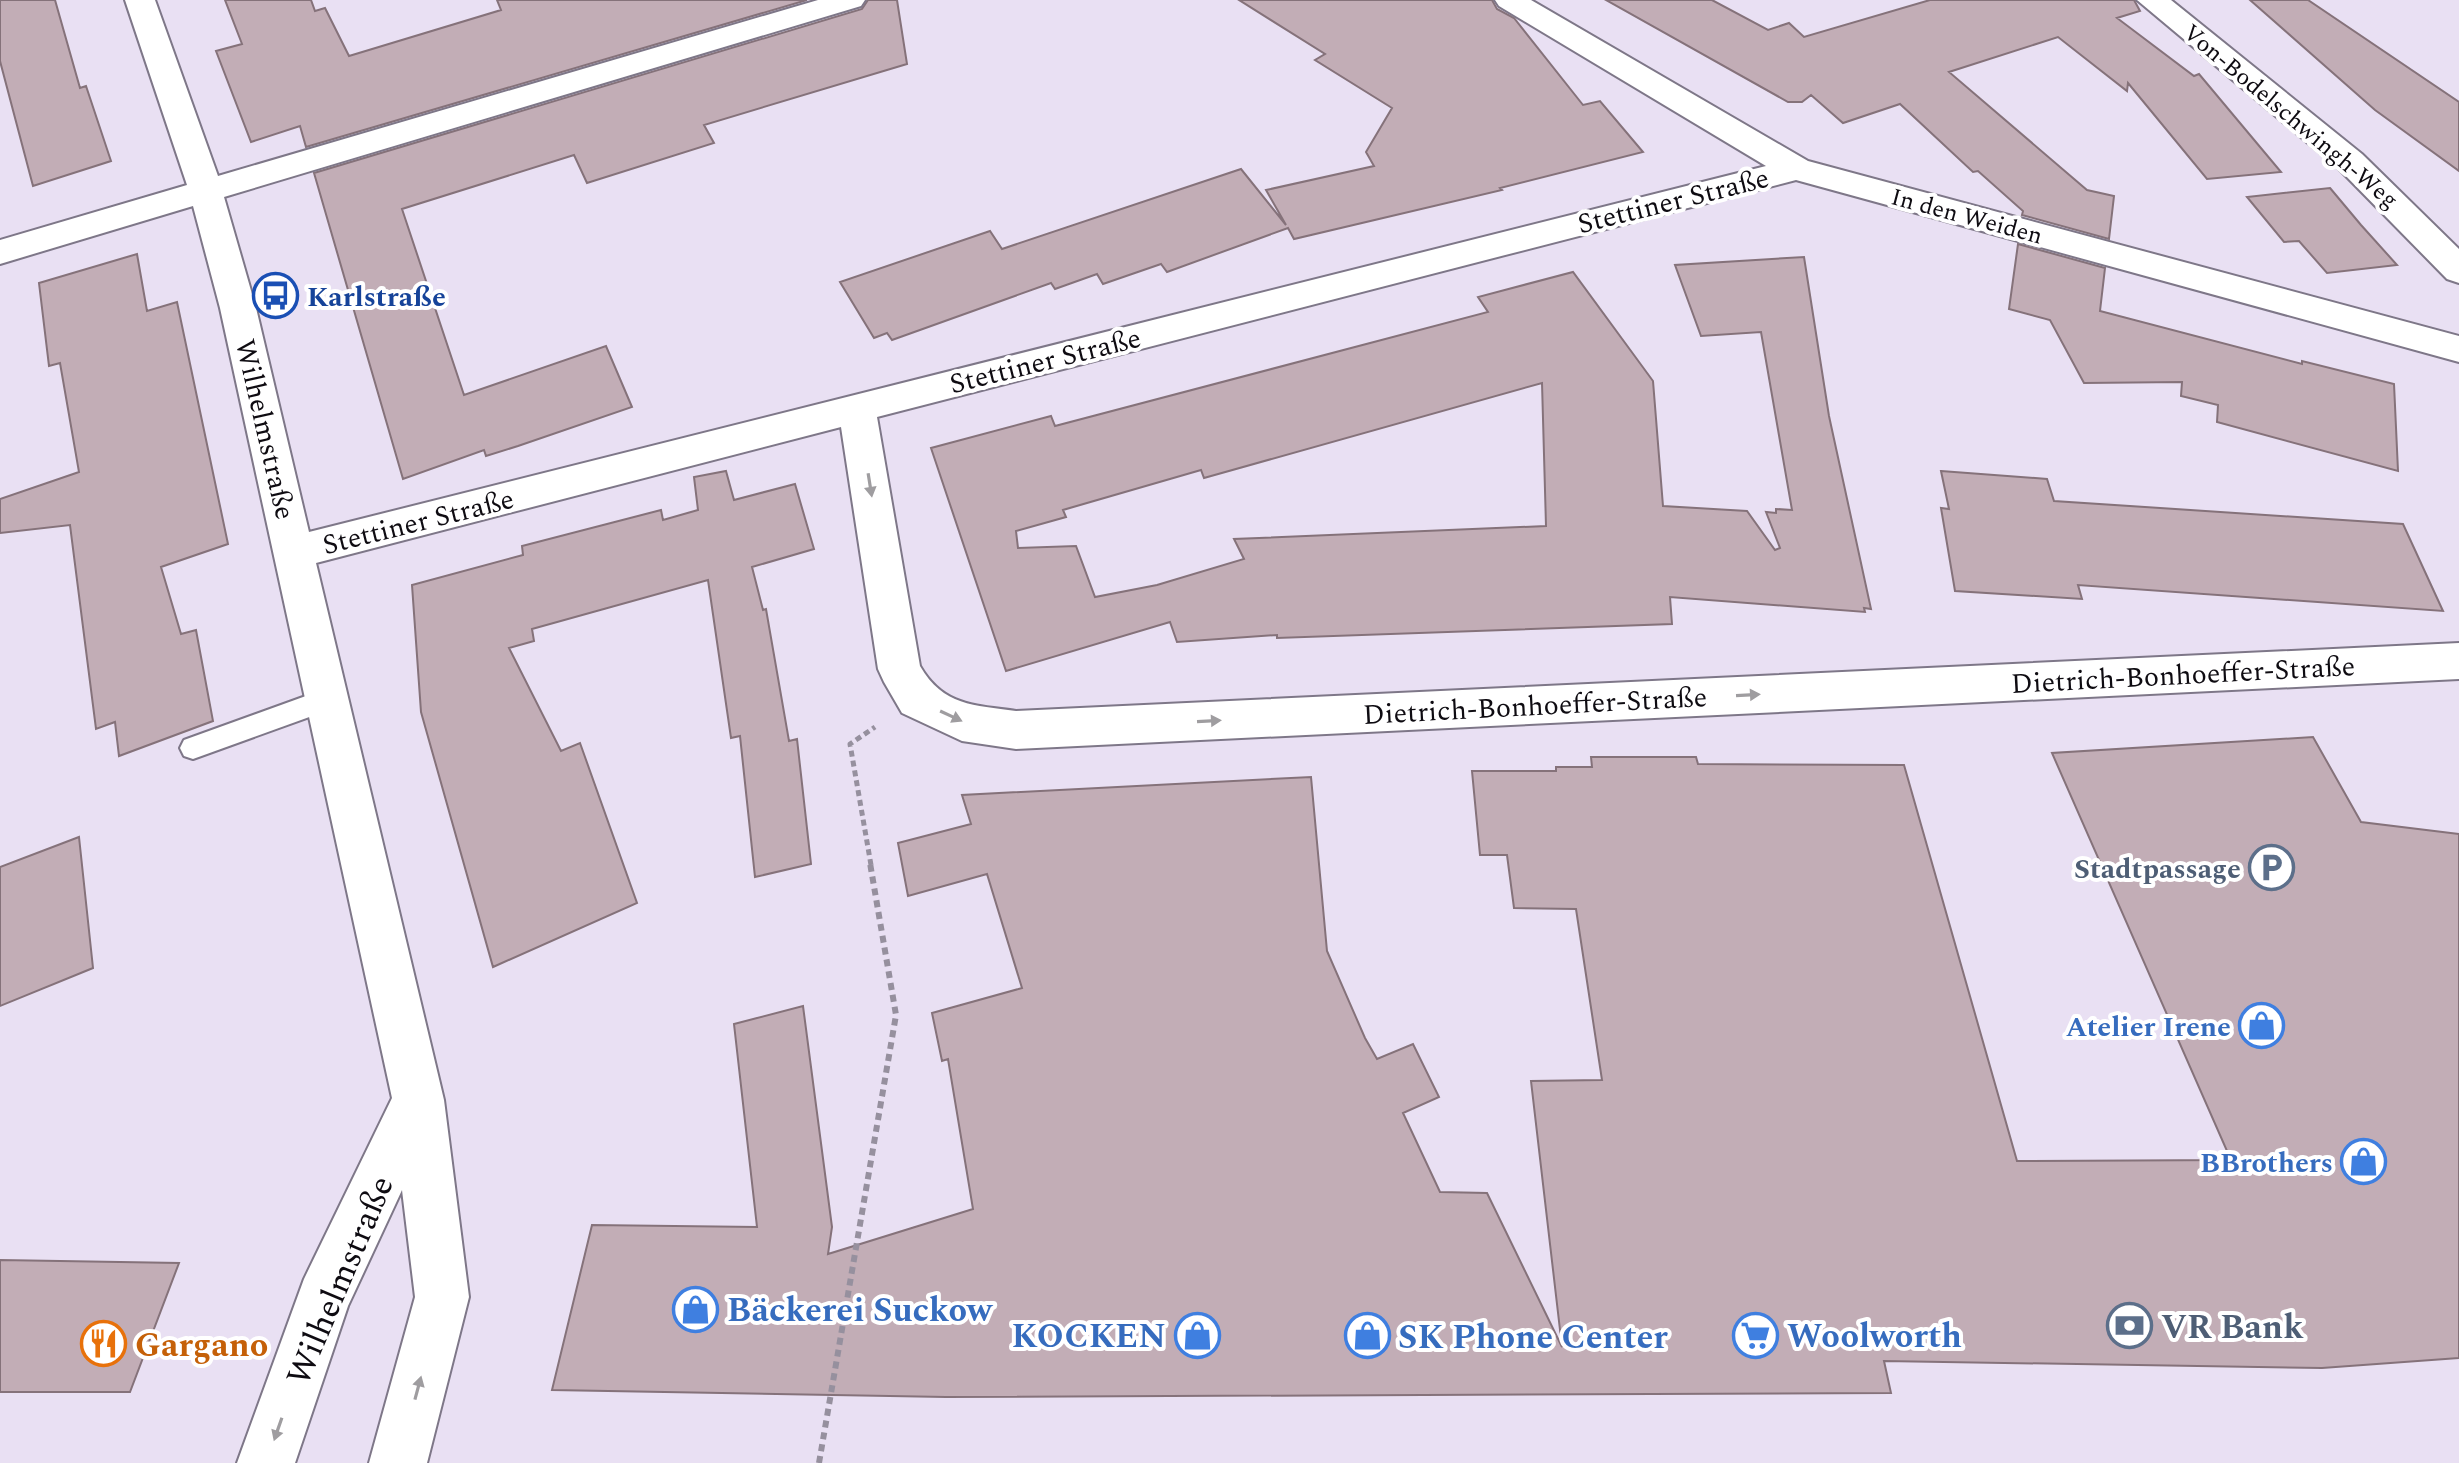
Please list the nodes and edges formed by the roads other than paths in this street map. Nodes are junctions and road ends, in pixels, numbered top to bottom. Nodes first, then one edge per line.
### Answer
1 (140, 0) edge
2 (850, 0) edge
3 (1510, 0) edge
4 (2152, 0) edge
5 (1796, 169) junction
6 (206, 191) junction
7 (0, 252) edge
8 (2459, 271) edge
9 (2459, 349) edge
10 (857, 408) junction
11 (295, 552) junction
12 (2459, 661) edge
13 (328, 699) junction
14 (193, 748) dead end
15 (418, 1100) junction
16 (266, 1463) edge
17 (398, 1463) edge

1 - 6 street, Wilhelmstraße
2 - 6 street
3 - 5 street, In den Weiden
4 - 8 street, Von-Bodelschwingh-Weg
5 - 9 street, In den Weiden
5 - 10 street, Stettiner Straße
6 - 7 street
6 - 11 street, Wilhelmstraße
10 - 11 street, Stettiner Straße
10 -> 12 street, Dietrich-Bonhoeffer-Straße
11 - 13 street, Wilhelmstraße
13 - 14 lane
13 - 15 street, Wilhelmstraße
15 -> 16 street, Wilhelmstraße
17 -> 15 street, Wilhelmstraße

